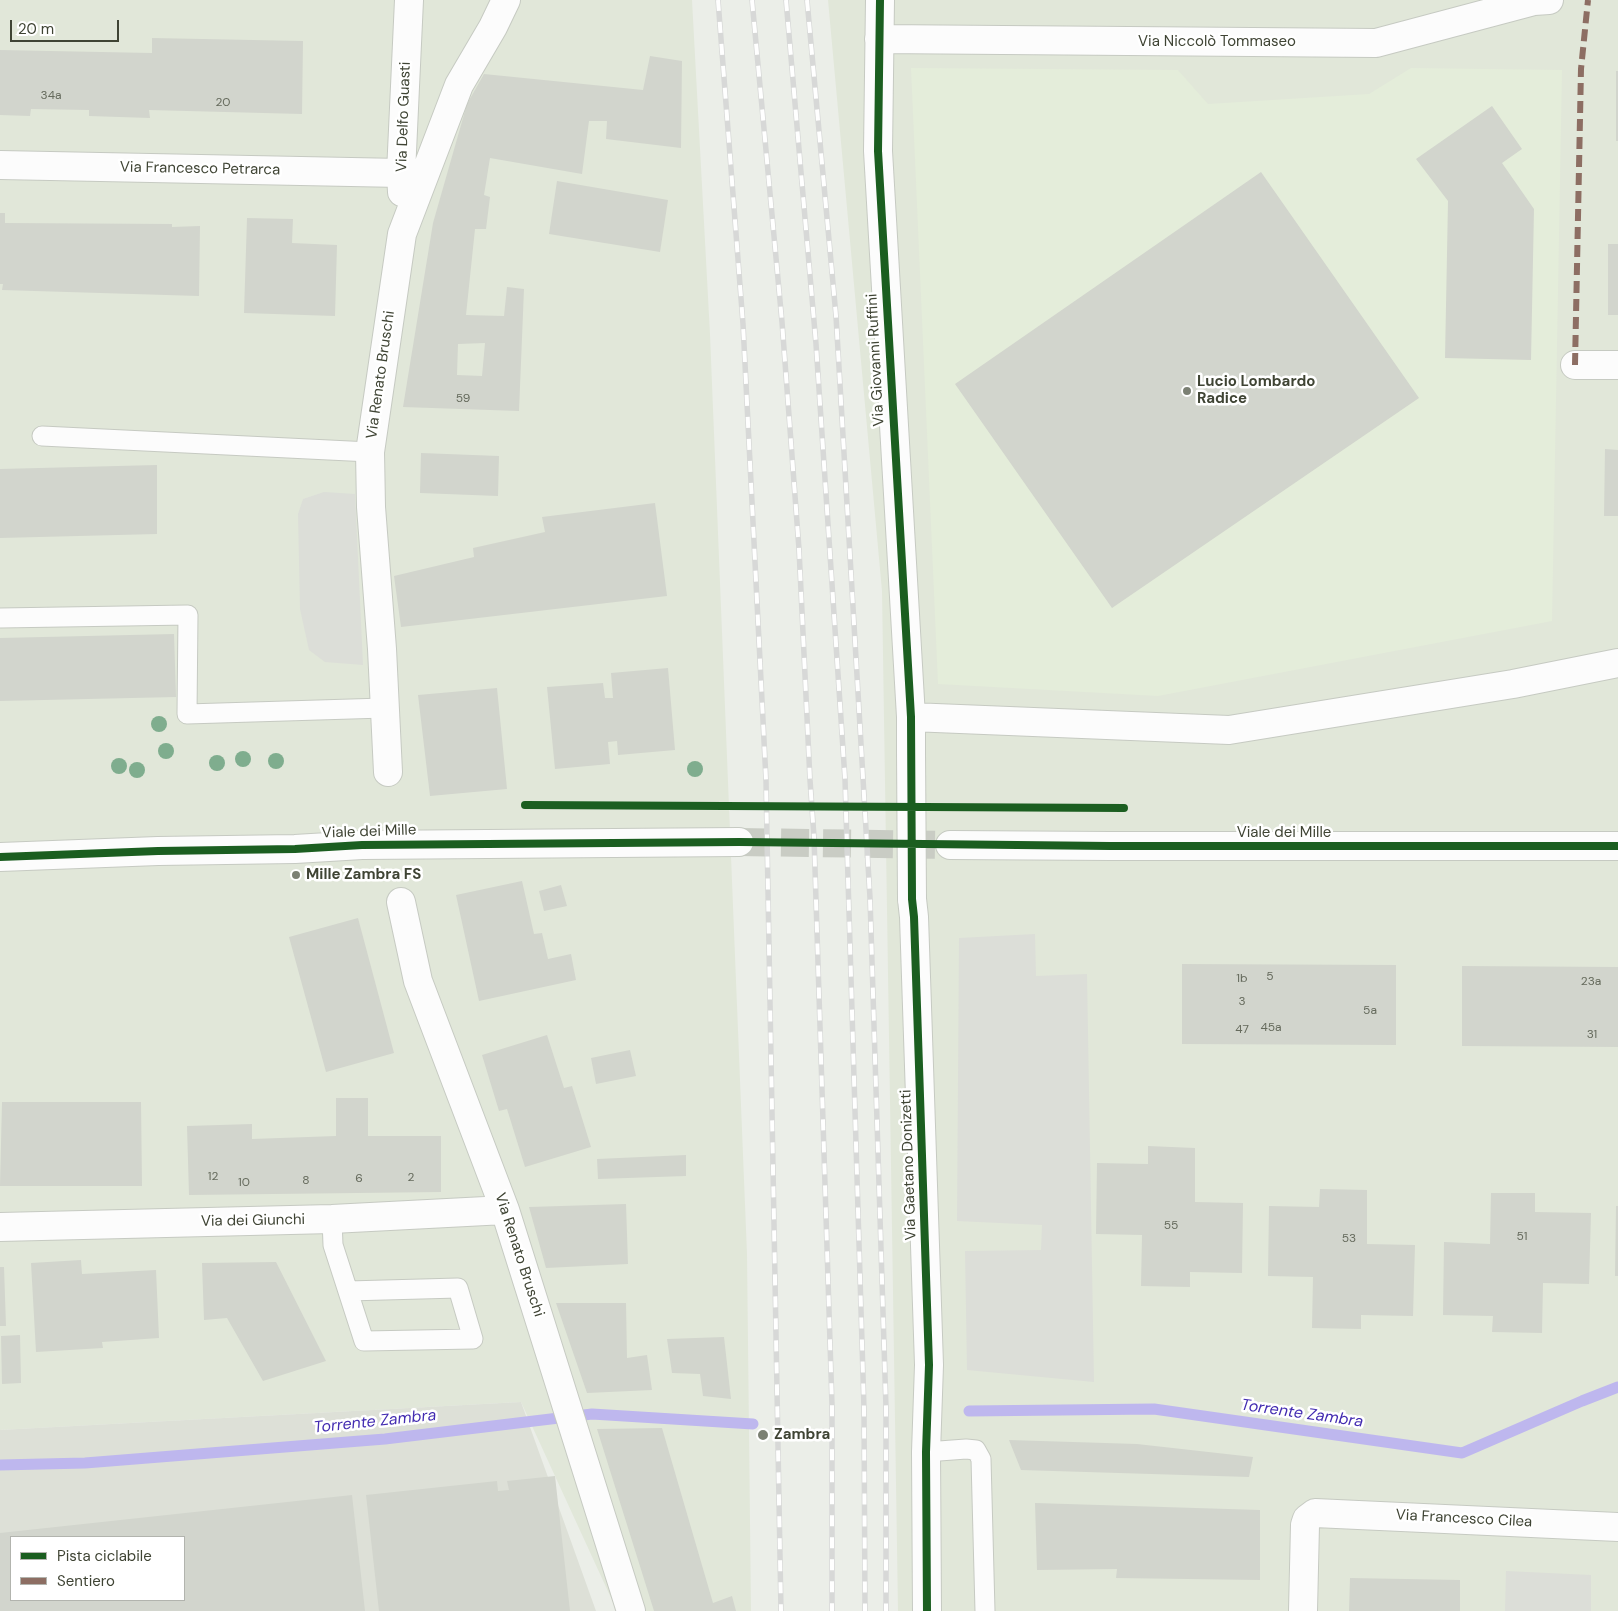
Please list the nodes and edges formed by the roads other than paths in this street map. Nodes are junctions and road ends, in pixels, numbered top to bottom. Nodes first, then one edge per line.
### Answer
1 (408, 0) edge
2 (506, 0) edge
3 (880, 0) edge
4 (1549, 0) edge
5 (879, 38) junction
6 (0, 164) edge
7 (401, 173) junction
8 (402, 234) junction
9 (1575, 364) dead end
10 (1618, 365) edge
11 (42, 436) dead end
12 (370, 452) junction
13 (0, 618) edge
14 (1618, 663) edge
15 (384, 708) junction
16 (911, 717) junction
17 (388, 772) dead end
18 (739, 842) tunnel mouth
19 (950, 845) tunnel mouth
20 (1618, 846) edge
21 (0, 857) edge
22 (402, 902) dead end
23 (506, 1210) junction
24 (332, 1219) junction
25 (0, 1227) edge
26 (348, 1291) junction
27 (926, 1452) junction
28 (1618, 1527) edge
29 (631, 1611) edge
30 (927, 1611) edge
31 (985, 1611) edge
32 (1303, 1611) edge

1 - 7 street, Via Delfo Guasti
2 - 8 street, Via Renato Bruschi
3 - 5 street, Via Giovanni Ruffini
4 - 5 street, Via Niccolò Tommaseo
5 - 16 street, Via Giovanni Ruffini
6 - 7 street, Via Francesco Petrarca
7 - 8 street, Via Delfo Guasti
8 - 12 street, Via Renato Bruschi
9 - 10 street
11 - 12 lane
12 - 15 street, Via Renato Bruschi
13 - 15 lane
14 - 16 street
15 - 17 street, Via Renato Bruschi
16 - 27 street, Via Gaetano Donizetti, bridge
18 - 21 street, Viale dei Mille
19 - 20 street, Viale dei Mille
22 - 23 street, Via Renato Bruschi
23 - 24 street, Via dei Giunchi
23 - 29 street, Via Renato Bruschi
24 - 25 street, Via dei Giunchi
24 - 26 lane
26 - 26 lane
27 - 30 street, Via Gaetano Donizetti
27 - 31 lane
28 - 32 street, Via Francesco Cilea

